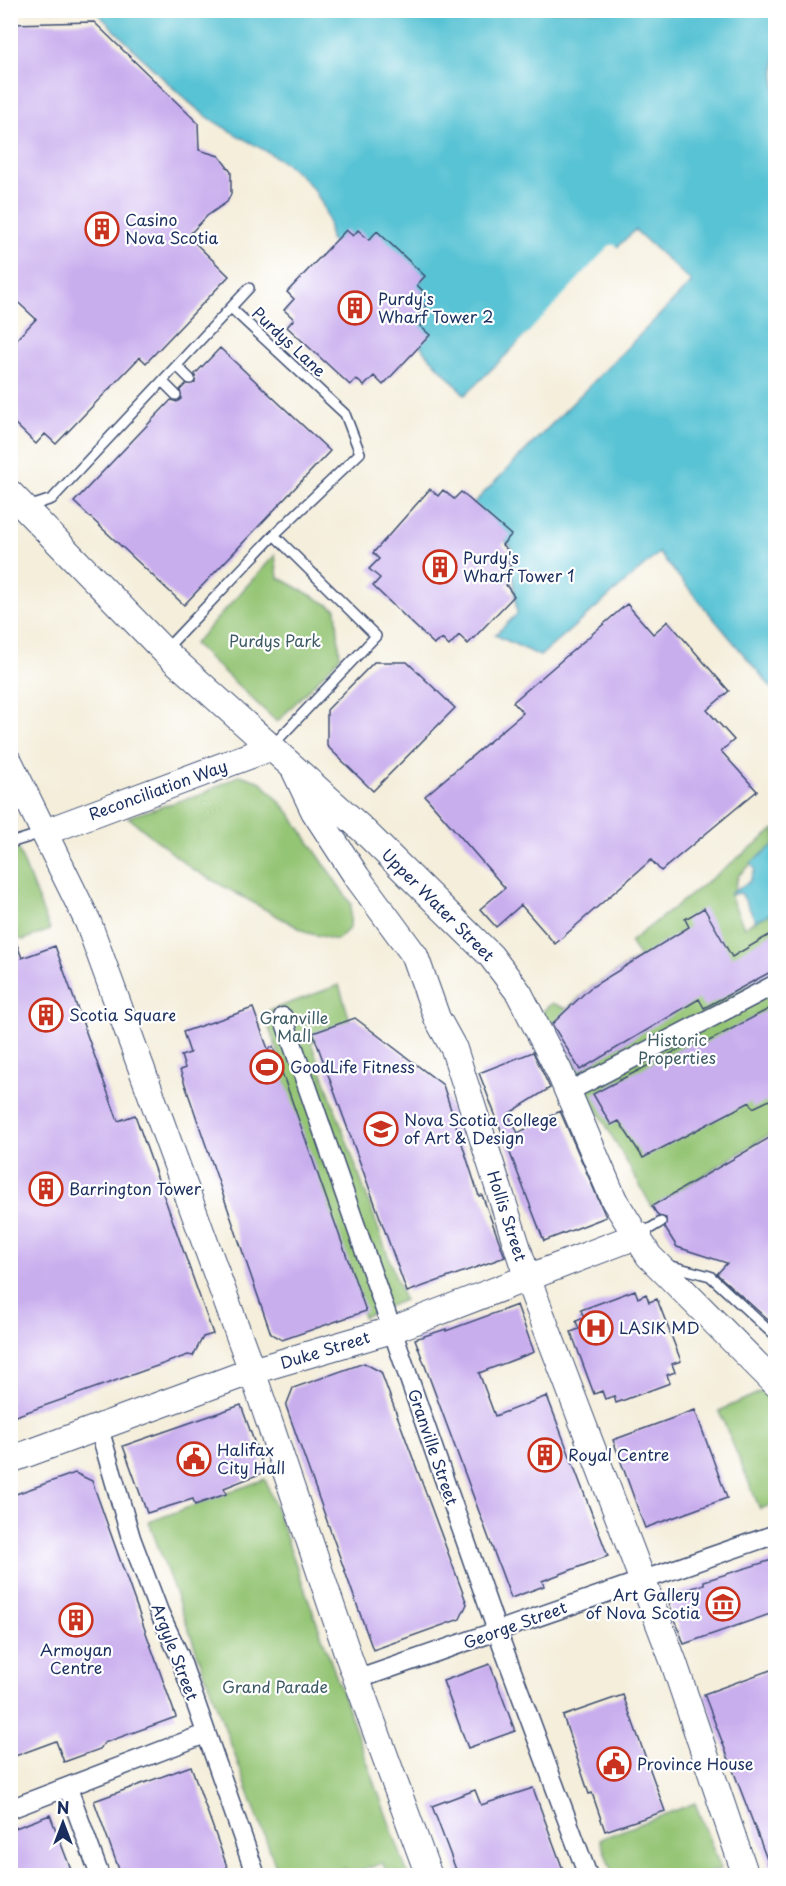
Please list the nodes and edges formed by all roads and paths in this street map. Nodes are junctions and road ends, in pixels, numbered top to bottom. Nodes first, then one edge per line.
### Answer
1 (249, 288) dead end
2 (231, 308) junction
3 (178, 367) junction
4 (190, 379) dead end
5 (164, 382) junction
6 (176, 395) dead end
7 (15, 507) edge
8 (274, 535) junction
9 (164, 651) junction
10 (270, 748) junction
11 (10, 763) edge
12 (295, 771) junction
13 (45, 832) junction
14 (10, 843) edge
15 (776, 984) edge
16 (283, 1017) dead end
17 (568, 1092) junction
18 (661, 1222) dead end
19 (639, 1235) junction
20 (653, 1261) junction
21 (527, 1277) junction
22 (392, 1330) junction
23 (776, 1337) edge
24 (252, 1371) junction
25 (776, 1384) edge
26 (99, 1428) junction
27 (10, 1460) edge
28 (776, 1534) edge
29 (642, 1580) junction
30 (497, 1631) junction
31 (357, 1680) junction
32 (205, 1734) junction
33 (68, 1788) junction
34 (10, 1809) edge
35 (100, 1875) edge
36 (256, 1875) edge
37 (429, 1875) edge
38 (588, 1875) edge
39 (746, 1875) edge

1 - 2 lane
2 - 3 lane, Purdys Lane
2 - 8 lane, Purdys Lane
3 - 4 lane
3 - 5 lane, Purdys Lane
5 - 6 lane
5 - 7 lane, Purdys Lane
7 - 9 street, Upper Water Street
8 - 9 lane, Purdys Lane
8 - 10 lane
9 - 10 street, Upper Water Street
10 - 12 street, Upper Water Street
10 - 13 street, Reconciliation Way
11 - 13 street
12 - 17 street, Upper Water Street
12 - 21 street, Hollis Street
13 - 14 lane
13 - 24 street
15 - 17 street
16 - 22 street, Granville Street
17 - 19 street, Upper Water Street
18 - 19 lane
19 - 20 street, Upper Water Street
19 - 21 street, Duke Street
20 - 23 lane
20 - 25 street, Upper Water Street
21 - 22 street, Duke Street
21 - 29 street, Hollis Street
22 - 24 street, Duke Street
22 - 30 street, Granville Street
24 - 26 street, Duke Street
24 - 31 street
26 - 27 street, Duke Street
26 - 32 street, Argyle Street
28 - 29 street, George Street
29 - 30 street, George Street
29 - 39 street, Hollis Street
30 - 31 street, George Street
30 - 38 street, Granville Street
31 - 37 street
32 - 33 street
32 - 36 street, Argyle Street
33 - 34 street
33 - 35 street

